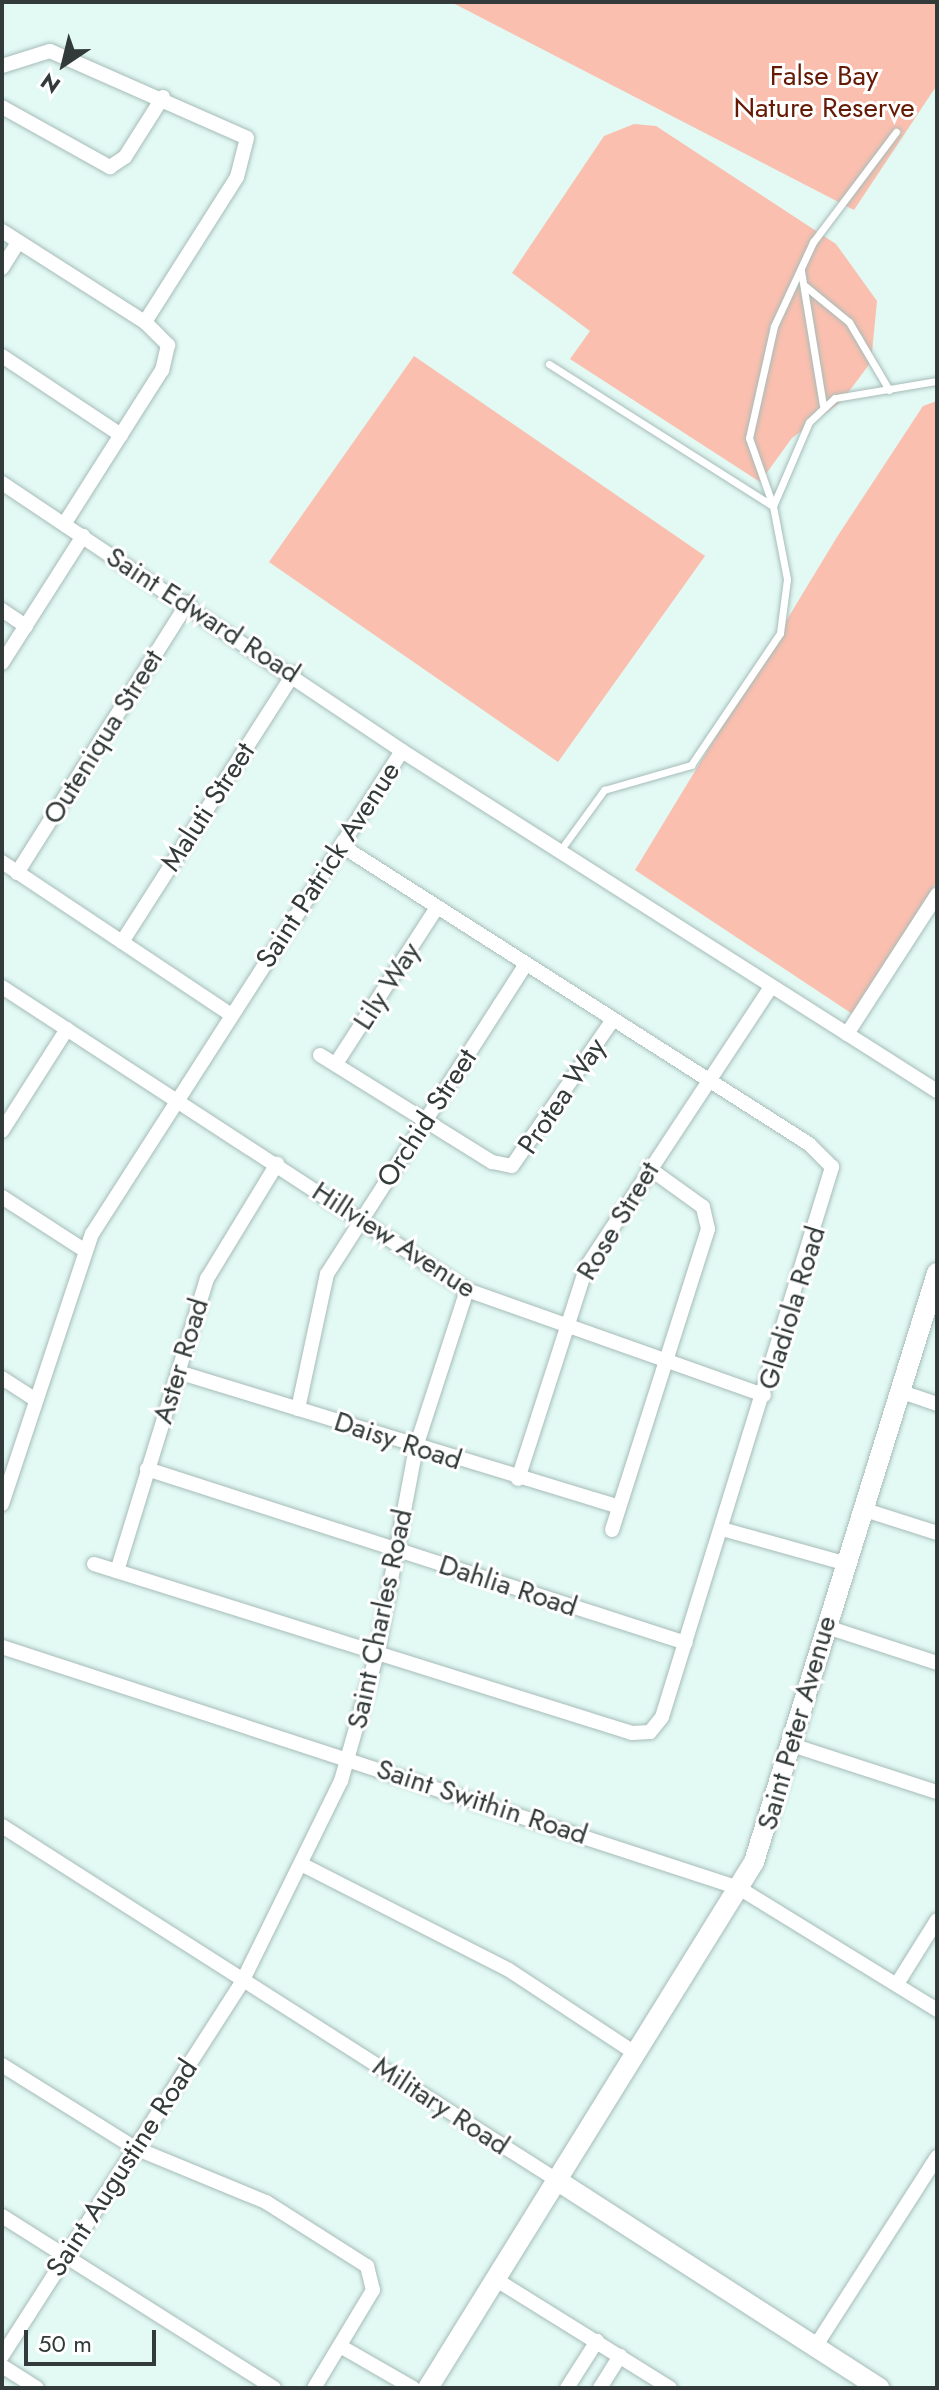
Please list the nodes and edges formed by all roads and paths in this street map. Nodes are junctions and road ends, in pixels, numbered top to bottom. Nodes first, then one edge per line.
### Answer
1 (2, 66) edge
2 (163, 97) junction
3 (2, 107) edge
4 (896, 132) dead end
5 (2, 231) edge
6 (18, 242) junction
7 (2, 268) edge
8 (801, 271) junction
9 (805, 286) junction
10 (145, 322) junction
11 (2, 356) edge
12 (549, 364) dead end
13 (937, 381) edge
14 (889, 390) junction
15 (823, 405) junction
16 (121, 435) junction
17 (2, 483) edge
18 (773, 506) junction
19 (65, 523) junction
20 (83, 536) junction
21 (188, 602) junction
22 (2, 610) edge
23 (26, 626) junction
24 (2, 663) edge
25 (294, 673) junction
26 (402, 751) junction
27 (342, 846) junction
28 (559, 852) junction
29 (2, 862) edge
30 (17, 873) junction
31 (937, 895) edge
32 (436, 909) junction
33 (122, 942) junction
34 (525, 966) junction
35 (2, 987) edge
36 (770, 988) junction
37 (230, 1014) junction
38 (612, 1021) junction
39 (67, 1029) junction
40 (847, 1034) junction
41 (320, 1055) dead end
42 (337, 1062) junction
43 (706, 1080) junction
44 (937, 1091) edge
45 (176, 1099) junction
46 (426, 1120) junction
47 (2, 1131) edge
48 (277, 1164) junction
49 (649, 1168) junction
50 (2, 1197) edge
51 (362, 1219) junction
52 (84, 1250) junction
53 (937, 1273) edge
54 (467, 1290) junction
55 (566, 1329) junction
56 (666, 1363) junction
57 (178, 1372) junction
58 (2, 1378) edge
59 (899, 1391) junction
60 (764, 1395) junction
61 (34, 1399) junction
62 (937, 1404) edge
63 (298, 1409) junction
64 (416, 1447) junction
65 (147, 1469) junction
66 (518, 1479) junction
67 (2, 1504) edge
68 (619, 1507) junction
69 (862, 1509) junction
70 (722, 1529) junction
71 (612, 1530) dead end
72 (937, 1533) edge
73 (396, 1550) junction
74 (844, 1563) junction
75 (94, 1564) dead end
76 (117, 1571) junction
77 (824, 1626) junction
78 (686, 1643) junction
79 (2, 1647) edge
80 (377, 1655) junction
81 (937, 1663) edge
82 (792, 1745) junction
83 (349, 1758) junction
84 (937, 1792) edge
85 (2, 1826) edge
86 (301, 1864) junction
87 (739, 1888) junction
88 (937, 1920) edge
89 (243, 1980) junction
90 (897, 1984) junction
91 (937, 2010) edge
92 (635, 2053) junction
93 (2, 2065) edge
94 (135, 2148) junction
95 (937, 2157) edge
96 (555, 2179) junction
97 (2, 2216) edge
98 (66, 2256) junction
99 (495, 2279) junction
100 (597, 2341) junction
101 (340, 2346) junction
102 (815, 2347) junction
103 (2, 2356) edge
104 (620, 2356) junction
105 (2, 2366) edge
106 (37, 2388) edge
107 (274, 2388) edge
108 (314, 2388) edge
109 (413, 2388) edge
110 (428, 2388) edge
111 (567, 2388) edge
112 (600, 2388) edge
113 (670, 2388) edge
114 (879, 2388) edge

1 - 2 street
2 - 3 street
2 - 10 street
4 - 8 lane
5 - 6 street
6 - 7 street
6 - 10 street
8 - 9 lane
8 - 18 lane
9 - 14 lane
9 - 15 lane
10 - 16 street
11 - 16 street
12 - 18 lane
13 - 14 lane
14 - 15 lane
15 - 18 lane
16 - 19 street
17 - 19 street, Saint Edward Road
18 - 28 lane
19 - 20 street, Saint Edward Road
20 - 21 street, Saint Edward Road
20 - 23 street
21 - 25 street, Saint Edward Road
21 - 30 street, Outeniqua Street
22 - 23 street
23 - 24 street
25 - 26 street, Saint Edward Road
25 - 33 street, Maluti Street
26 - 27 street, Saint Patrick Avenue
26 - 28 street, Saint Patrick Avenue
27 - 32 street, Gladiola Road
27 - 37 street, Saint Patrick Avenue
28 - 36 street, Saint Patrick Avenue
29 - 30 street
30 - 33 street
31 - 40 street
32 - 34 street, Gladiola Road
32 - 42 street, Lily Way
33 - 37 street
34 - 38 street, Gladiola Road
34 - 46 street, Orchid Street
35 - 39 street, Hillview Avenue
36 - 40 street, Saint Patrick Avenue
36 - 43 street, Rose Street
37 - 45 street, Saint Patrick Avenue
38 - 43 street, Gladiola Road
38 - 46 street, Protea Way
39 - 45 street, Hillview Avenue
39 - 47 street
40 - 44 street, Saint Patrick Avenue
41 - 42 street
42 - 46 street
43 - 49 street, Rose Street
43 - 60 street, Gladiola Road
45 - 48 street, Hillview Avenue
45 - 52 street, Saint Patrick Avenue
46 - 51 street, Orchid Street
48 - 51 street, Hillview Avenue
48 - 57 street, Aster Road
49 - 55 street, Rose Street
49 - 56 street
50 - 52 street
51 - 54 street, Hillview Avenue
51 - 63 street, Orchid Street
52 - 61 street, Saint Patrick Avenue
53 - 59 street, Saint Peter Avenue
54 - 55 street, Hillview Avenue
54 - 64 street, Saint Charles Road
55 - 56 street, Hillview Avenue
55 - 66 street, Rose Street
56 - 60 street, Hillview Avenue
56 - 68 street
57 - 63 street, Daisy Road
57 - 65 street, Aster Road
58 - 61 street
59 - 62 street
59 - 69 street, Saint Peter Avenue
60 - 70 street, Gladiola Road
61 - 67 street, Saint Patrick Avenue
63 - 64 street, Daisy Road
64 - 66 street, Daisy Road
64 - 73 street, Saint Charles Road
65 - 73 street, Dahlia Road
65 - 76 street, Aster Road
66 - 68 street, Daisy Road
68 - 71 street
69 - 72 street
69 - 74 street, Saint Peter Avenue
70 - 74 street
70 - 78 street, Gladiola Road
73 - 78 street, Dahlia Road
73 - 80 street, Saint Charles Road
74 - 77 street, Saint Peter Avenue
75 - 76 street
76 - 80 street
77 - 81 street
77 - 82 street, Saint Peter Avenue
78 - 80 street, Gladiola Road
79 - 83 street, Saint Swithin Road
80 - 83 street, Saint Charles Road
82 - 84 street
82 - 87 street, Saint Peter Avenue
83 - 86 street, Saint Charles Road
83 - 87 street, Saint Swithin Road
85 - 89 street, Military Road
86 - 89 street, Saint Charles Road
86 - 92 street
87 - 90 street, Saint Swithin Road
87 - 92 street, Saint Peter Avenue
88 - 90 street
89 - 94 street, Saint Augustine Road
89 - 96 street, Military Road
90 - 91 street, Saint Swithin Road
92 - 96 street, Saint Peter Avenue
93 - 94 street
94 - 98 street, Saint Augustine Road
94 - 101 street
95 - 102 street
96 - 99 street, Saint Peter Avenue
96 - 102 street, Military Road
97 - 98 street
98 - 103 street, Saint Augustine Road
98 - 107 street
99 - 100 street
99 - 110 street, Saint Peter Avenue
100 - 104 street
100 - 111 street
101 - 108 street
101 - 109 street
102 - 114 street, Military Road
104 - 112 street
104 - 113 street
105 - 106 street

